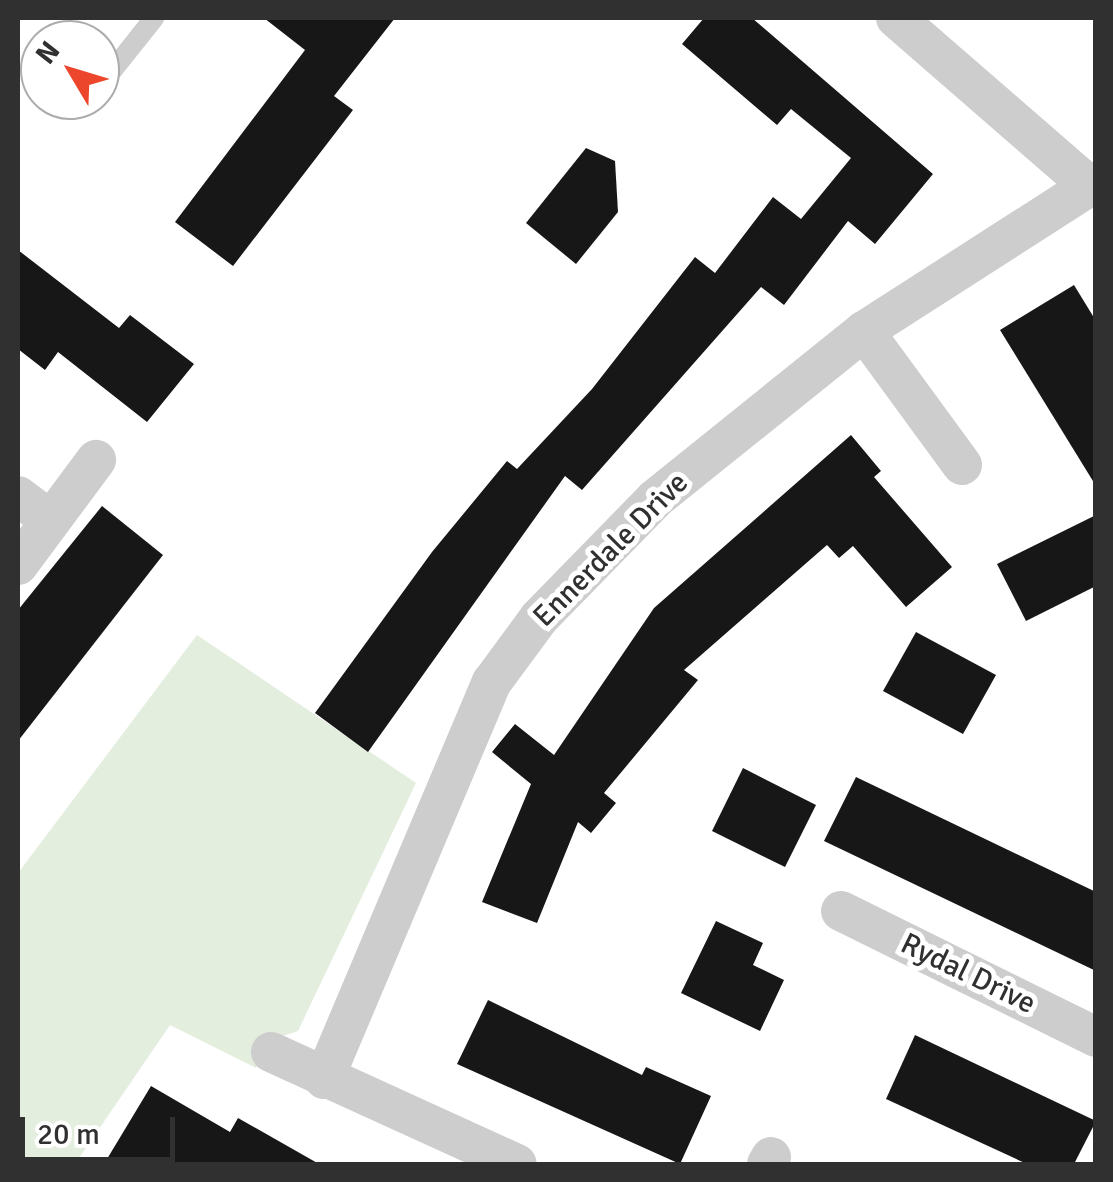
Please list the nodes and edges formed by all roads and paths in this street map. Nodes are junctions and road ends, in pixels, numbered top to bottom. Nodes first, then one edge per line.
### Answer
1 (154, 18) edge
2 (896, 18) edge
3 (120, 61) edge
4 (1092, 184) edge
5 (864, 330) junction
6 (96, 460) dead end
7 (962, 465) dead end
8 (18, 496) edge
9 (50, 520) junction
10 (18, 565) edge
11 (840, 911) dead end
12 (1096, 1037) edge
13 (271, 1052) dead end
14 (324, 1079) junction
15 (516, 1164) edge

1 - 3 lane
2 - 4 street
4 - 5 street, Ennerdale Drive
5 - 7 street
5 - 14 street, Ennerdale Drive
6 - 9 street
8 - 9 street
9 - 10 street
11 - 12 street, Rydal Drive
13 - 14 street
14 - 15 street

